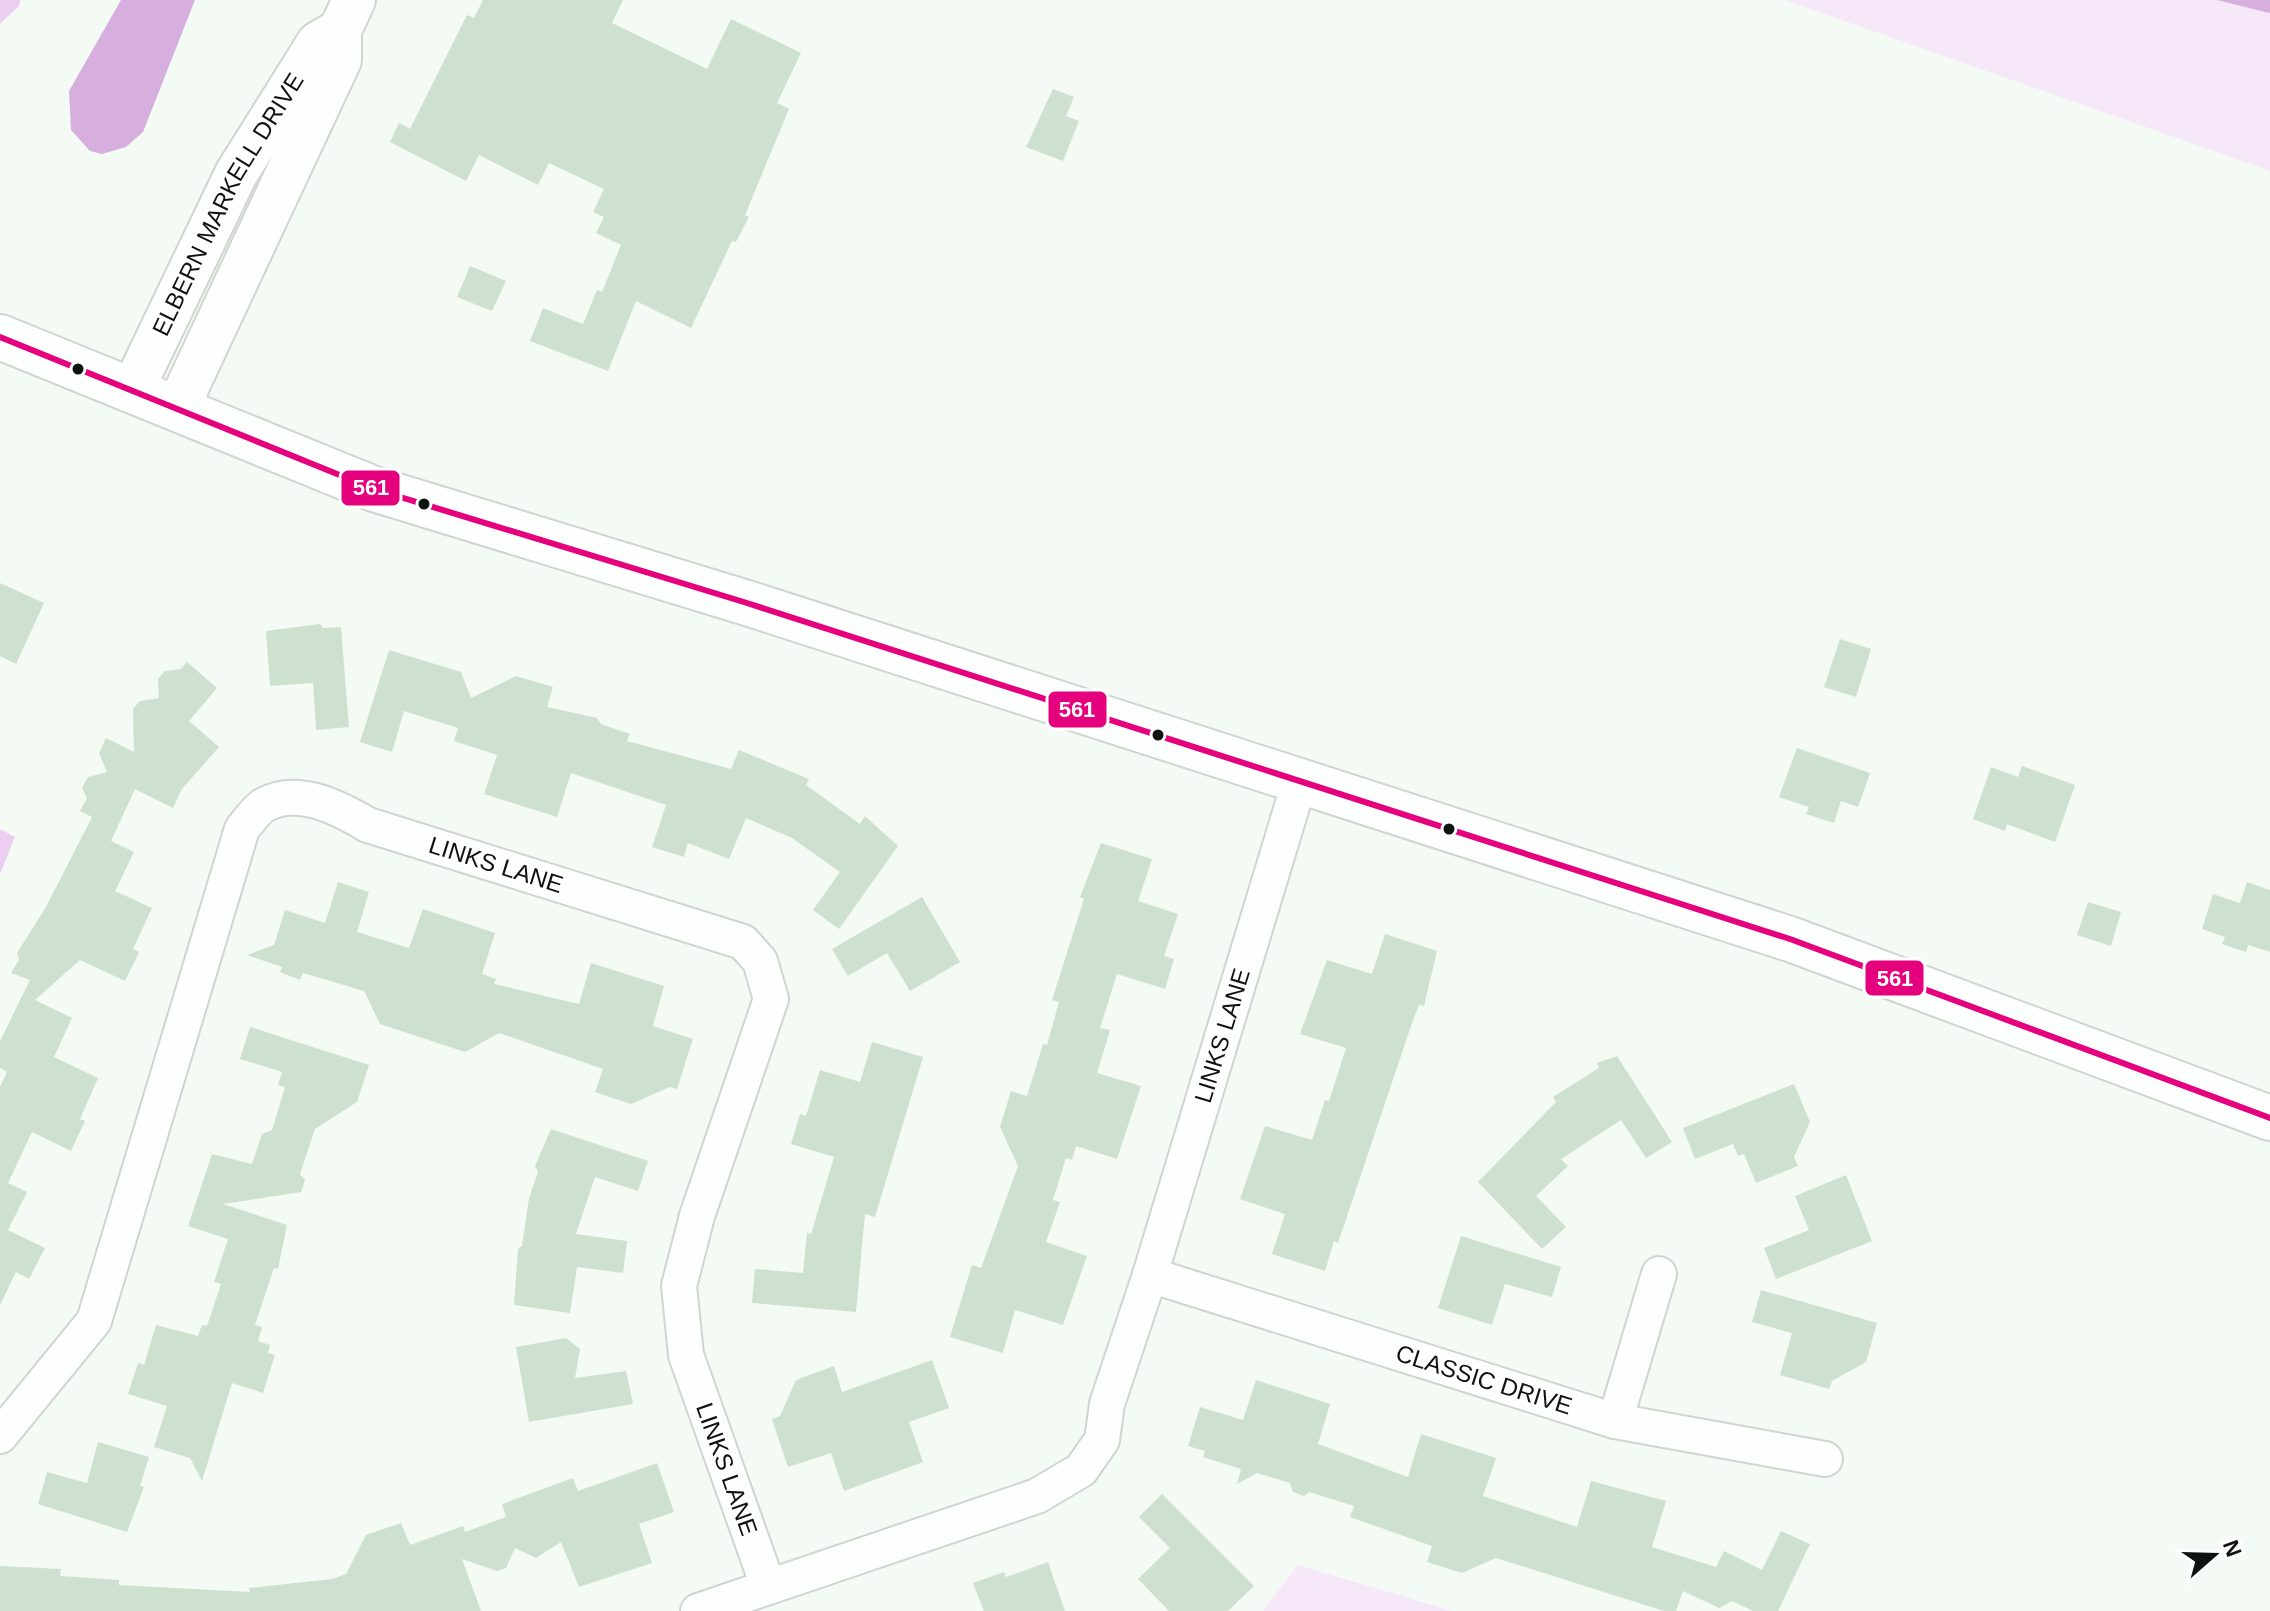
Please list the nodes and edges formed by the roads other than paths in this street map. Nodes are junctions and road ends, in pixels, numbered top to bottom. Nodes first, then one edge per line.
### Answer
1 (347, 15) edge
2 (0, 337) edge
3 (132, 391) junction
4 (177, 409) junction
5 (1300, 780) junction
6 (2270, 1118) edge
7 (1659, 1274) dead end
8 (1150, 1275) junction
9 (1615, 1421) junction
10 (0, 1436) edge
11 (1825, 1459) dead end
12 (768, 1586) junction
13 (698, 1611) edge

1 - 3 street, ELBERN MARKELL DRIVE
1 - 4 street, ELBERN MARKELL DRIVE
2 - 3 main road
3 - 4 main road
4 - 5 main road
5 - 6 main road
5 - 8 street, LINKS LANE
7 - 9 street
8 - 9 street, CLASSIC DRIVE
8 - 12 street, LINKS LANE
9 - 11 street, CLASSIC DRIVE
10 - 12 street, LINKS LANE
12 - 13 street, LINKS LANE

